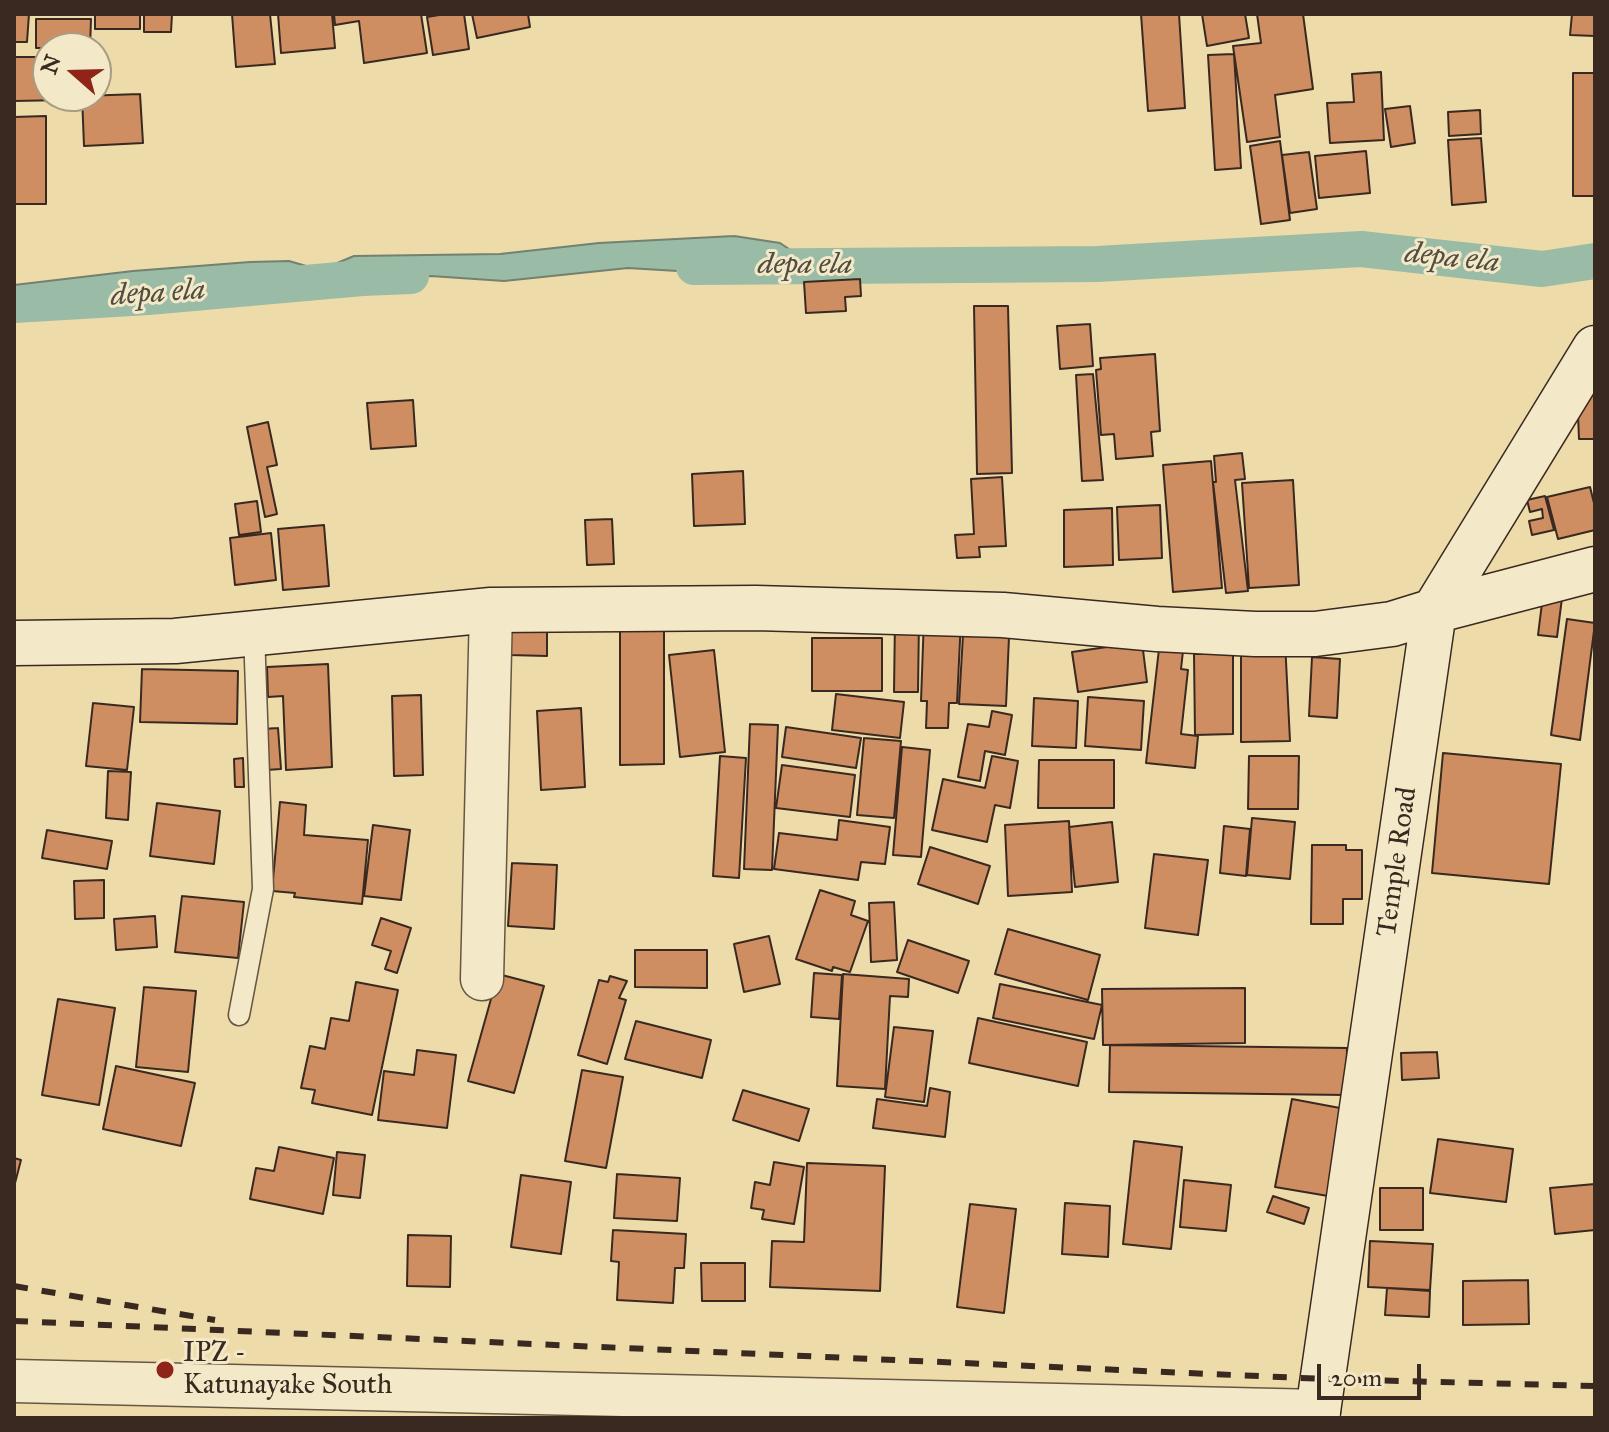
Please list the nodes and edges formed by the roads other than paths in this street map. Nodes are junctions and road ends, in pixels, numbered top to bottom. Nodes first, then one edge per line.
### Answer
1 (1595, 348) edge
2 (1595, 569) edge
3 (491, 610) junction
4 (1434, 611) junction
5 (254, 632) junction
6 (14, 643) edge
7 (482, 979) dead end
8 (239, 1015) dead end
9 (14, 1381) edge
10 (690, 1407) edge
11 (1318, 1414) edge

1 - 4 street, Temple Road
2 - 4 street
3 - 4 street
3 - 5 street
3 - 7 street
4 - 11 street, Temple Road
5 - 6 street
5 - 8 lane
9 - 10 street
10 - 11 street

